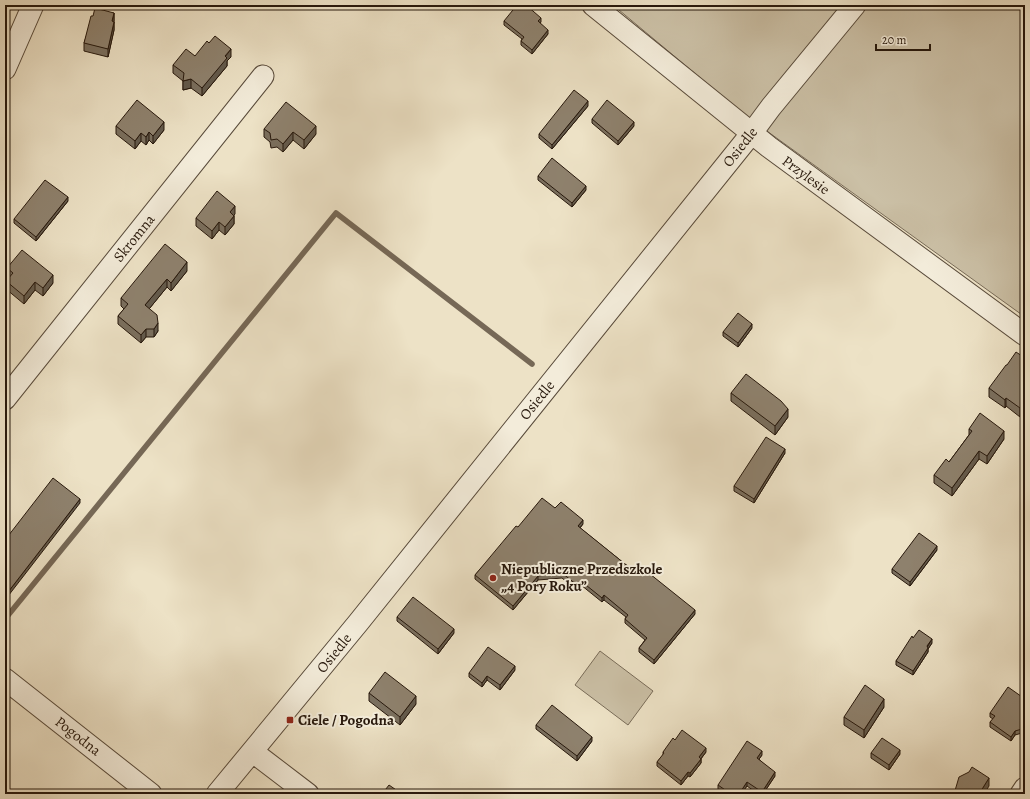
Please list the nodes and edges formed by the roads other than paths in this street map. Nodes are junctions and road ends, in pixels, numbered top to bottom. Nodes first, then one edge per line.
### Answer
1 (33, 5) edge
2 (593, 5) edge
3 (855, 5) edge
4 (5, 69) edge
5 (263, 76) dead end
6 (751, 134) junction
7 (1025, 335) edge
8 (5, 399) edge
9 (5, 678) edge
10 (253, 752) junction
11 (1025, 788) edge
12 (151, 794) edge
13 (217, 794) edge
14 (308, 794) edge
15 (1021, 794) edge

1 - 4 street
2 - 6 street, Przylesie
3 - 6 street, Osiedle
5 - 8 street, Skromna
6 - 7 street, Przylesie
6 - 10 street, Osiedle
9 - 12 street, Pogodna
10 - 13 street, Osiedle
10 - 14 street
11 - 15 street

